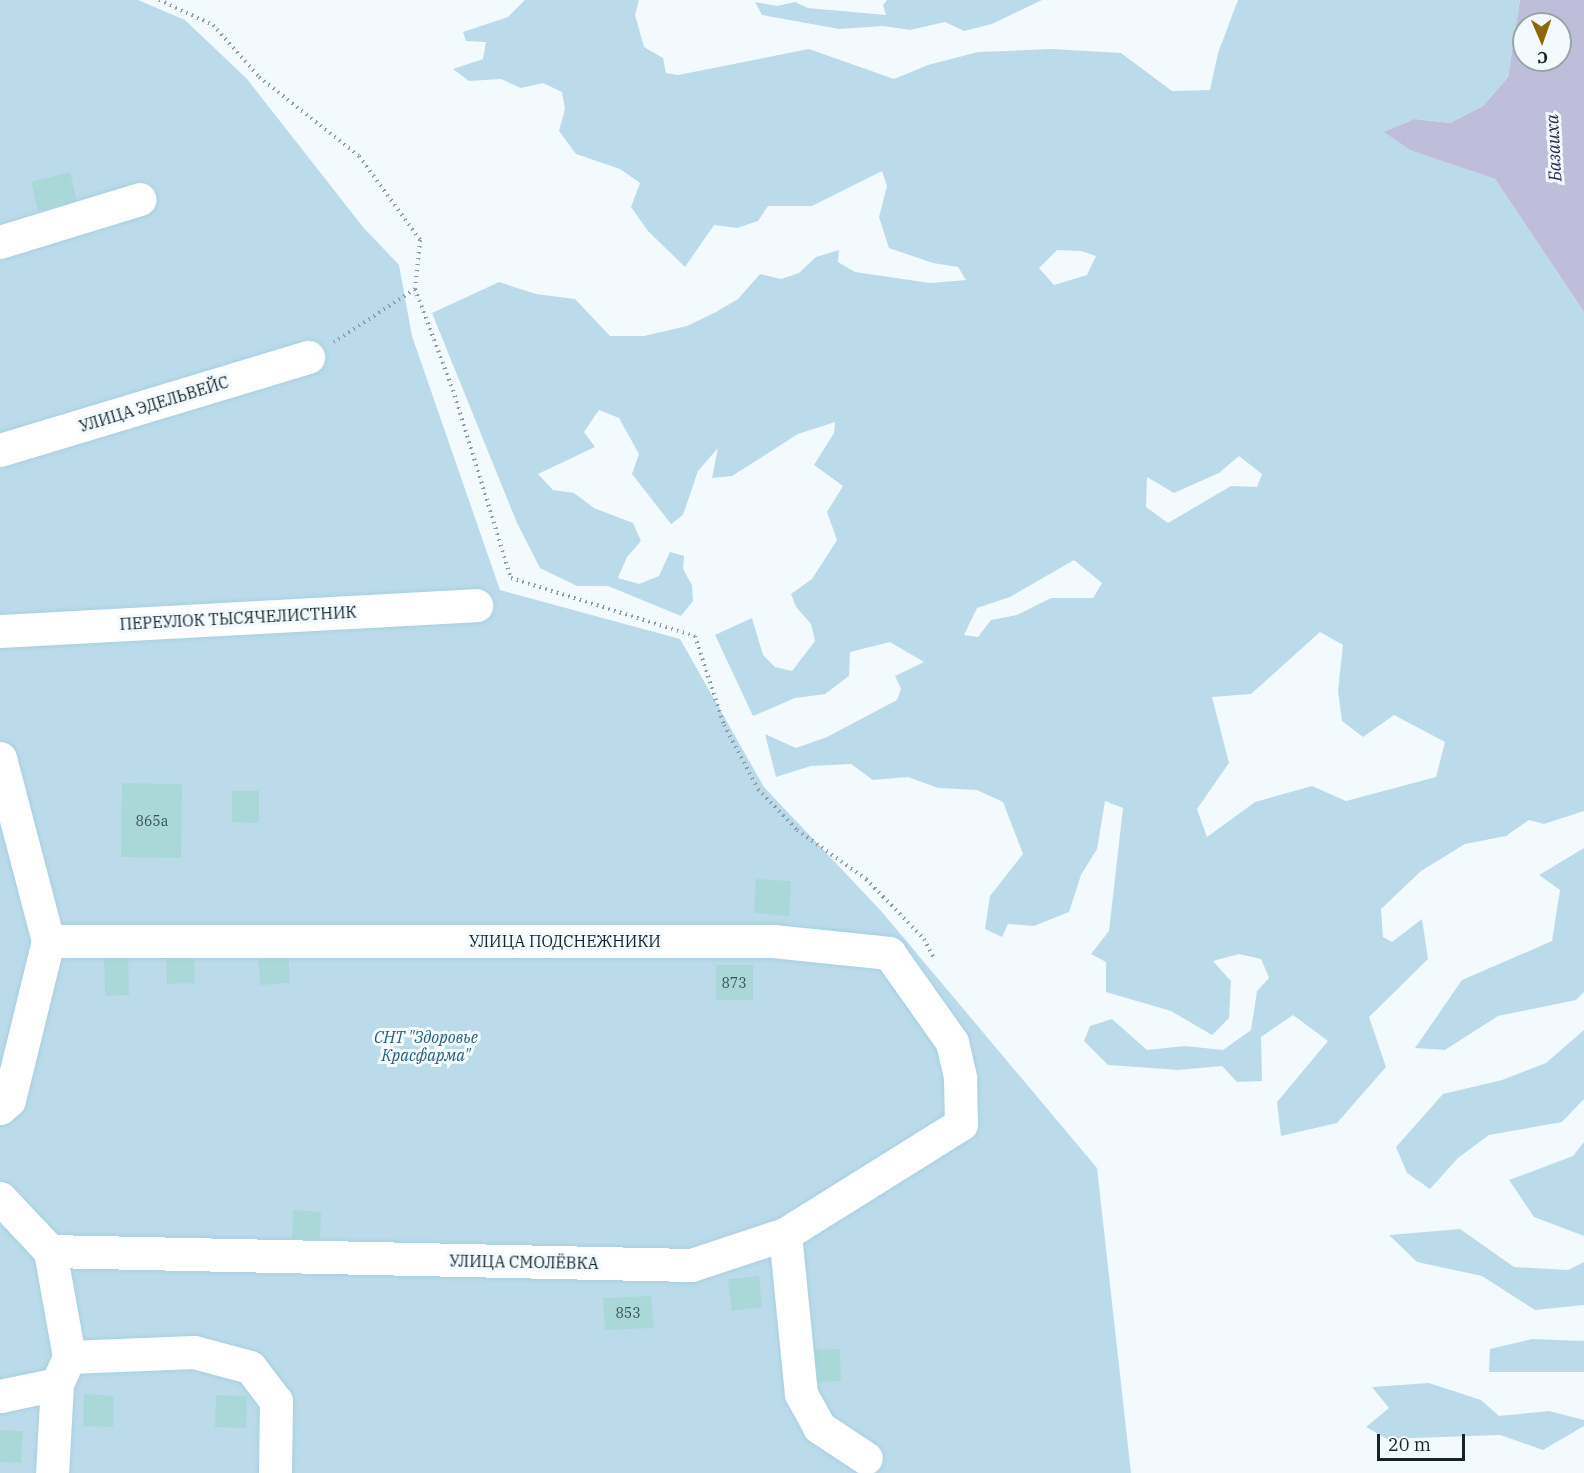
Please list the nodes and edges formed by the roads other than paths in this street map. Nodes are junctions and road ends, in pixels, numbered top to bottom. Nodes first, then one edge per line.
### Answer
1 (140, 199) dead end
2 (0, 242) edge
3 (308, 357) road end
4 (0, 450) edge
5 (476, 605) dead end
6 (0, 631) edge
7 (0, 758) edge
8 (48, 940) junction
9 (0, 1108) edge
10 (961, 1124) joint
11 (0, 1198) edge
12 (785, 1234) junction
13 (50, 1251) junction
14 (63, 1371) junction
15 (0, 1396) edge
16 (866, 1458) dead end
17 (52, 1473) edge
18 (275, 1473) edge

1 - 2 street
3 - 4 street, УЛИЦА ЭДЕЛЬВЕЙС
5 - 6 street, ПЕРЕУЛОК ТЫСЯЧЕЛИСТНИК
7 - 8 street
8 - 9 street
8 - 10 street, УЛИЦА ПОДСНЕЖНИКИ
10 - 12 street, УЛИЦА СМОЛЁВКА
11 - 13 street
12 - 13 street, УЛИЦА СМОЛЁВКА
12 - 16 street
13 - 14 street
14 - 15 street
14 - 17 street
14 - 18 street

